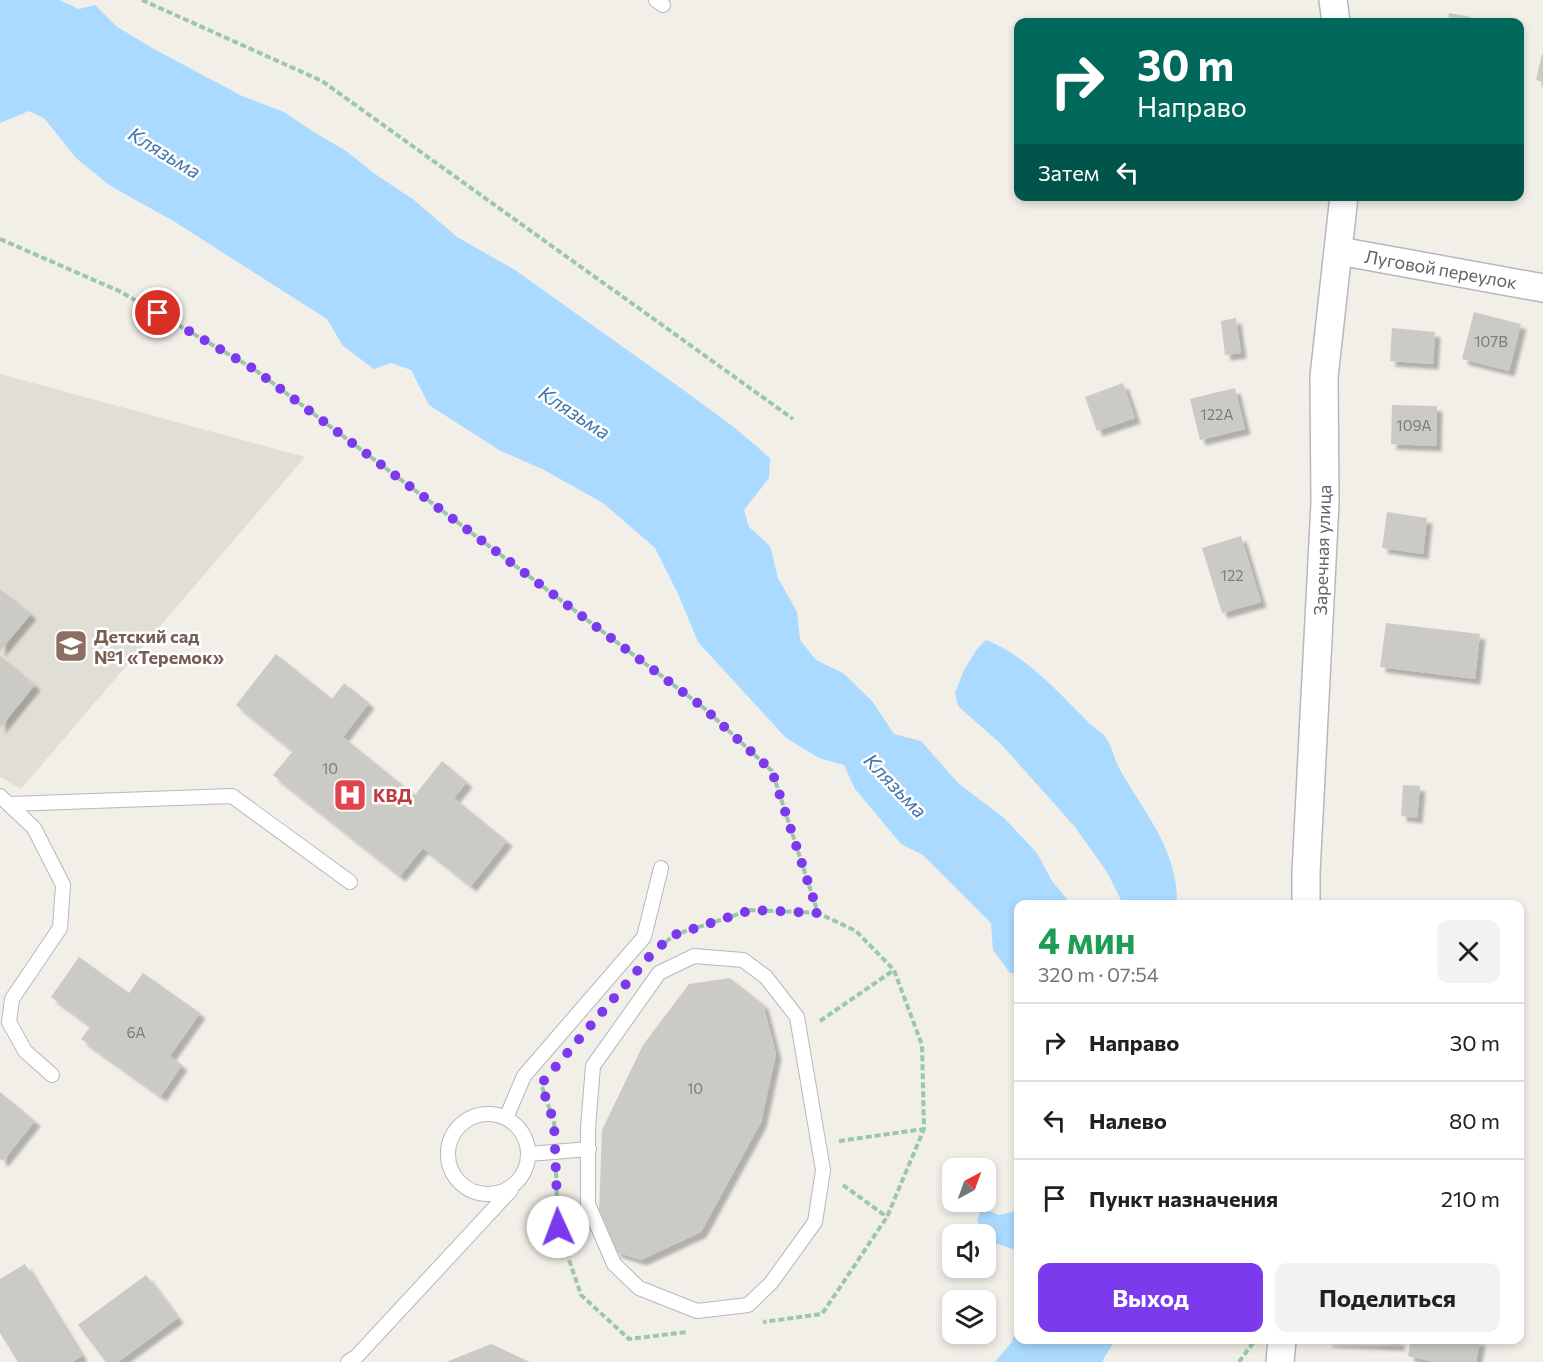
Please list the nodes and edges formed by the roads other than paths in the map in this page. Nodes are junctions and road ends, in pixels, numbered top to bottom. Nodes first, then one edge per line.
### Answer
1 (1333, 0) edge
2 (1335, 18) edge
3 (1344, 201) edge
4 (1339, 251) junction
5 (1543, 288) edge
6 (5, 800) edge
7 (661, 868) dead end
8 (350, 882) dead end
9 (1306, 900) edge
10 (52, 1075) dead end
11 (507, 1118) junction
12 (589, 1149) junction
13 (529, 1154) junction
14 (516, 1184) junction
15 (1282, 1344) edge
16 (348, 1362) edge
17 (1280, 1362) edge

1 - 2 street
3 - 4 street, Заречная улица
4 - 5 street, Луговой переулок
4 - 9 street, Заречная улица
6 - 8 lane
6 - 10 lane
7 - 11 lane
11 - 13 lane
11 - 14 lane
12 - 12 lane
12 - 13 lane
13 - 14 lane
14 - 16 lane
15 - 17 street

